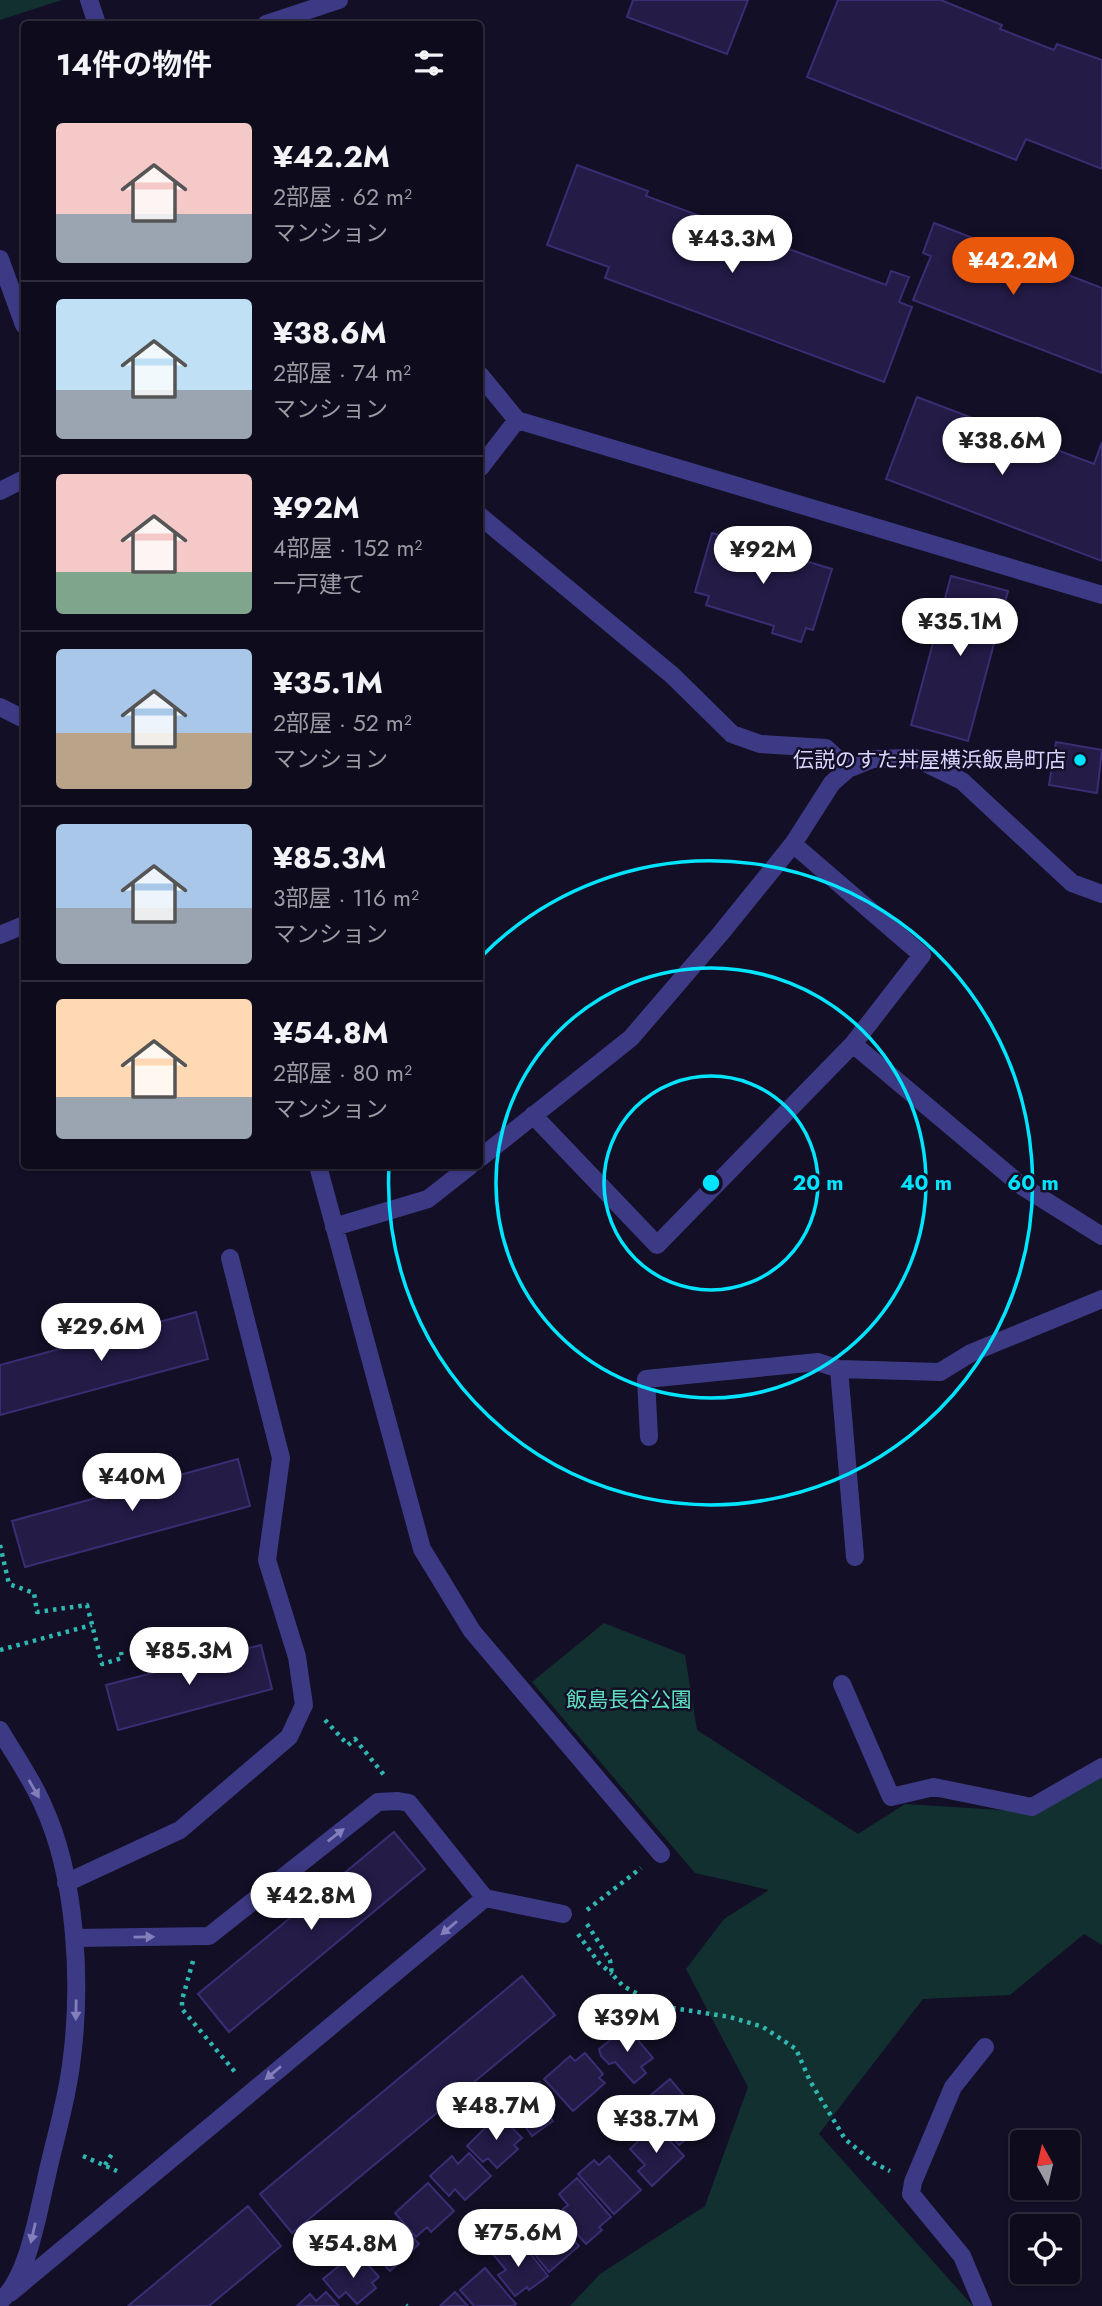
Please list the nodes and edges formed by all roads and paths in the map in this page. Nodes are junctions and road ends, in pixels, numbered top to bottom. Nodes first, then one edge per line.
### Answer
1 (89, 0) edge
2 (339, 0) edge
3 (96, 21) edge
4 (275, 21) edge
5 (0, 259) edge
6 (21, 317) edge
7 (483, 378) edge
8 (517, 420) junction
9 (483, 464) edge
10 (21, 480) edge
11 (0, 491) edge
12 (483, 525) edge
13 (1102, 595) edge
14 (0, 707) edge
15 (21, 718) edge
16 (848, 769) junction
17 (793, 844) junction
18 (1102, 894) edge
19 (21, 926) edge
20 (0, 934) edge
21 (853, 1044) junction
22 (533, 1115) junction
23 (483, 1156) edge
24 (319, 1169) edge
25 (466, 1169) edge
26 (334, 1227) junction
27 (1102, 1236) edge
28 (230, 1258) dead end
29 (1102, 1299) edge
30 (839, 1369) junction
31 (649, 1437) dead end
32 (0, 1545) edge
33 (855, 1557) dead end
34 (92, 1625) junction
35 (0, 1650) edge
36 (121, 1652) dead end
37 (842, 1684) dead end
38 (330, 1723) dead end
39 (0, 1730) edge
40 (370, 1758) dead end
41 (1102, 1767) edge
42 (661, 1854) joint
43 (66, 1883) junction
44 (485, 1898) junction
45 (563, 1914) joint
46 (76, 1938) junction
47 (195, 1955) dead end
48 (612, 1973) junction
49 (985, 2047) dead end
50 (251, 2091) junction
51 (112, 2154) dead end
52 (83, 2156) dead end
53 (913, 2182) junction
54 (5, 2297) edge
55 (983, 2306) edge

1 - 3 street
2 - 4 street
5 - 6 street
7 - 8 street
8 - 9 street
8 - 13 street
10 - 11 street
12 - 16 street
14 - 15 street
16 - 17 street
16 - 18 street
17 - 21 street
17 - 22 street
19 - 20 street
21 - 22 street
21 - 27 street
22 - 23 street
24 - 26 street
25 - 26 street
26 - 42 street
28 - 43 street
29 - 30 street
30 - 31 street
30 - 33 street
32 - 34 path
34 - 35 path
34 - 36 path
37 - 41 street
38 - 40 path
39 -> 43 street
42 - 48 path
43 - 46 street
44 - 45 street
46 -> 44 street
44 -> 50 street
45 - 48 path
46 -> 54 street
47 - 50 path
48 - 53 path
49 - 53 street
50 - 54 street
51 - 52 path
53 - 55 street

